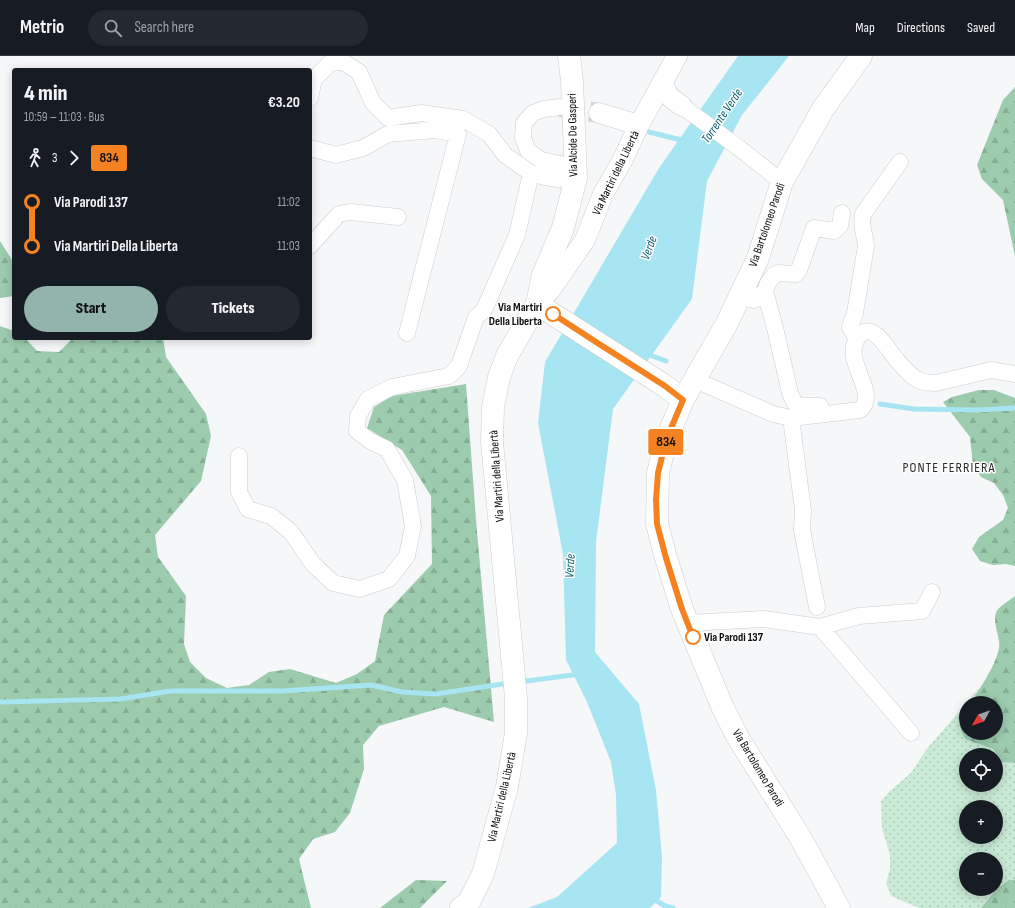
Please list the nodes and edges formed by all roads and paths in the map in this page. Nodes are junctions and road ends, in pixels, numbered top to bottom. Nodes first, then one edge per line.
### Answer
1 (569, 56) edge
2 (677, 56) edge
3 (861, 56) edge
4 (662, 81) junction
5 (312, 88) edge
6 (677, 102) junction
7 (650, 104) junction
8 (560, 107) tunnel mouth
9 (599, 113) tunnel mouth
10 (639, 125) junction
11 (312, 149) edge
12 (900, 162) dead end
13 (531, 173) junction
14 (576, 173) junction
15 (782, 182) junction
16 (842, 213) dead end
17 (398, 217) dead end
18 (312, 244) edge
19 (765, 291) junction
20 (739, 297) junction
21 (544, 309) junction
22 (407, 332) dead end
23 (857, 339) junction
24 (1015, 374) edge
25 (695, 380) junction
26 (683, 400) junction
27 (839, 413) junction
28 (791, 418) junction
29 (239, 456) dead end
30 (932, 592) dead end
31 (818, 607) dead end
32 (687, 623) junction
33 (820, 627) junction
34 (911, 733) dead end
35 (461, 908) edge
36 (838, 908) edge

1 - 14 main road, Via Alcide De Gasperi
2 - 4 street, Via Martiri della Libertà
3 - 15 main road, Via Bartolomeo Parodi
4 - 6 street
4 - 7 street, Via Martiri della Libertà
5 - 13 street
6 - 7 street
6 - 15 street
7 - 10 street, Via Martiri della Libertà
8 - 14 street
9 - 10 street
10 - 21 street, Via Martiri della Libertà
11 - 22 street
12 - 23 street
13 - 14 street
13 - 29 street
14 - 21 main road, Via Alcide De Gasperi
15 - 20 main road, Via Bartolomeo Parodi
16 - 19 street
17 - 18 street
19 - 20 street
19 - 27 street
20 - 25 main road, Via Bartolomeo Parodi
21 - 26 main road
21 - 35 main road, Via Martiri della Libertà
23 - 24 street
23 - 27 street
25 - 26 main road, Via Bartolomeo Parodi
25 - 28 street
26 - 32 main road, Via Bartolomeo Parodi
27 - 28 street
28 - 31 street
30 - 33 street
32 - 33 street
32 - 36 main road, Via Bartolomeo Parodi
33 - 34 street

